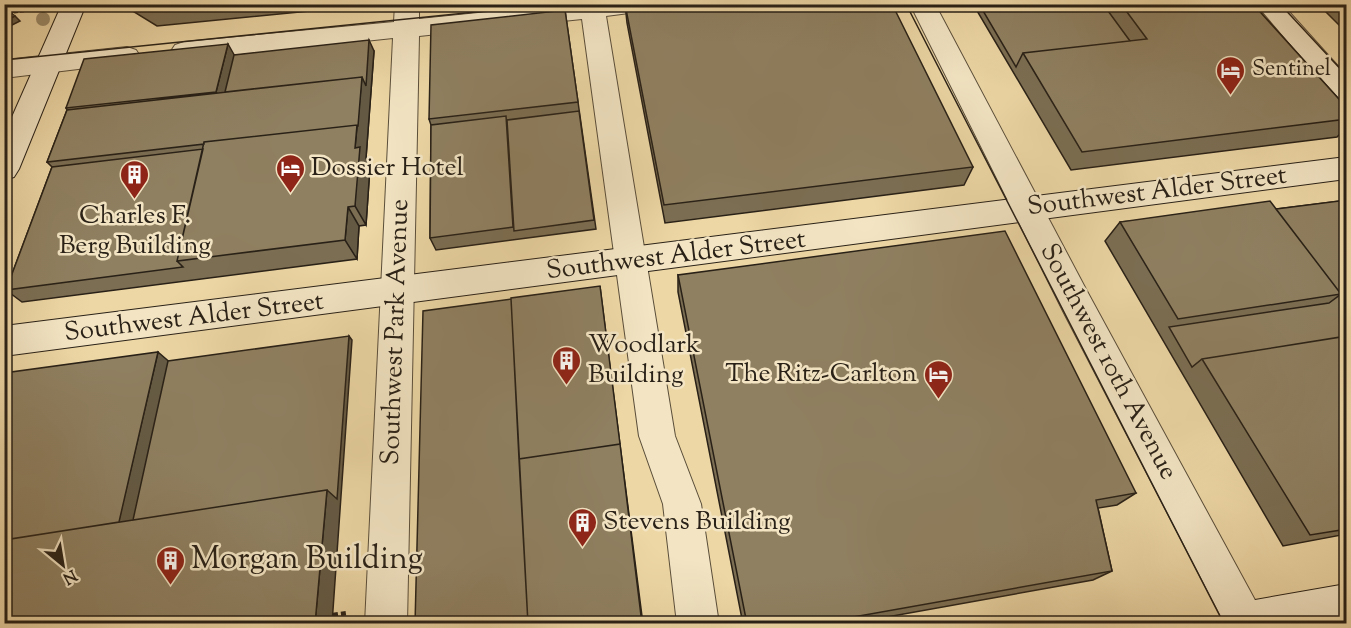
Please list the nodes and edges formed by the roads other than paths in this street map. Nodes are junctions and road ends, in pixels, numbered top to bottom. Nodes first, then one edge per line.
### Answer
1 (74, 4) edge
2 (651, 4) edge
3 (922, 4) edge
4 (1268, 4) edge
5 (593, 8) edge
6 (406, 17) edge
7 (48, 64) junction
8 (4, 69) edge
9 (1347, 91) edge
10 (1347, 168) edge
11 (4, 169) edge
12 (1027, 209) junction
13 (632, 261) junction
14 (397, 292) junction
15 (4, 341) edge
16 (1347, 604) edge
17 (1244, 623) edge
18 (386, 624) edge
19 (698, 624) edge

1 - 7 street
2 - 5 street
3 - 12 street, Southwest 10th Avenue
4 - 9 street
5 - 6 street
5 - 13 street
6 - 7 street
6 - 14 street, Southwest Park Avenue
7 - 8 street
7 - 11 street
10 - 12 street, Southwest Alder Street
12 - 13 street, Southwest Alder Street
12 - 17 street, Southwest 10th Avenue
13 - 14 street, Southwest Alder Street
13 - 19 street
14 - 15 street, Southwest Alder Street
14 - 18 street, Southwest Park Avenue
16 - 17 street

